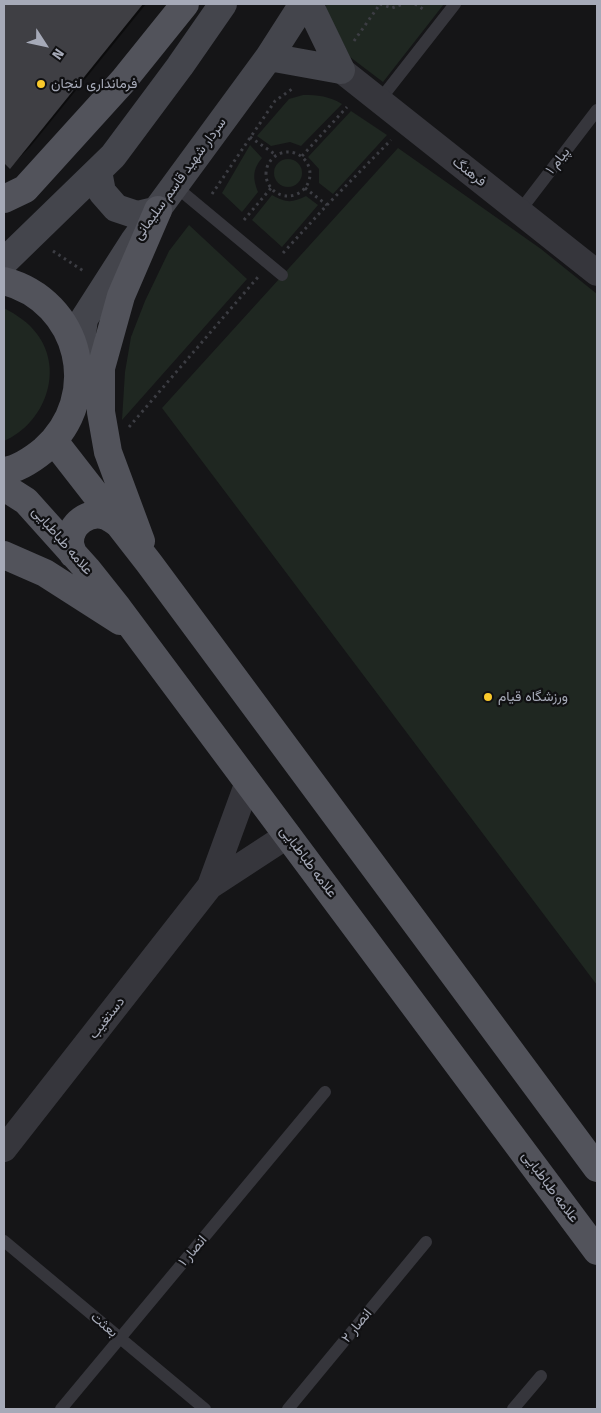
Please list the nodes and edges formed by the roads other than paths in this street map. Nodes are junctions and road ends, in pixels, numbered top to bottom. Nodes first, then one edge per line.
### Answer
1 (185, 4) edge
2 (223, 4) edge
3 (303, 4) edge
4 (309, 4) edge
5 (455, 4) edge
6 (269, 58) junction
7 (346, 58) junction
8 (379, 101) junction
9 (597, 110) edge
10 (98, 171) junction
11 (175, 186) junction
12 (4, 199) edge
13 (158, 210) junction
14 (519, 212) junction
15 (4, 262) edge
16 (597, 274) edge
17 (282, 275) dead end
18 (4, 281) edge
19 (78, 364) junction
20 (54, 441) junction
21 (4, 471) edge
22 (4, 488) edge
23 (116, 522) junction
24 (73, 554) junction
25 (4, 556) edge
26 (149, 563) junction
27 (137, 632) junction
28 (248, 782) junction
29 (288, 835) junction
30 (210, 886) junction
31 (325, 1092) dead end
32 (4, 1149) edge
33 (597, 1168) edge
34 (4, 1241) edge
35 (426, 1242) dead end
36 (597, 1251) edge
37 (120, 1338) junction
38 (541, 1376) dead end
39 (60, 1409) edge
40 (205, 1409) edge
41 (288, 1409) edge
42 (513, 1409) edge

1 - 12 main road
2 - 10 main road
3 - 6 main road, سردار شهید قاسم سلیمانی
4 - 7 main road
5 - 8 lane
6 - 7 main road
6 - 11 main road, سردار شهید قاسم سلیمانی
7 - 8 street, فرهنگ
8 - 14 street, فرهنگ
9 - 14 lane, پیام ۱
10 - 13 main road
10 - 15 main road
11 - 13 main road, سردار شهید قاسم سلیمانی
11 - 17 lane
13 - 19 main road, سردار شهید قاسم سلیمانی
13 - 26 main road
14 - 16 street, فرهنگ
18 - 19 main road
19 - 20 main road
20 - 21 main road
20 - 23 main road
22 - 24 main road, علامه طباطبایی
23 - 24 main road
23 - 26 main road
24 - 27 main road, علامه طباطبایی
25 - 27 main road
26 - 33 main road
27 - 28 main road, علامه طباطبایی
28 - 29 main road, علامه طباطبایی
28 - 30 street
29 - 30 street
29 - 36 main road, علامه طباطبایی
30 - 32 street, دستغیب
31 - 37 lane, انصار ۱
34 - 37 lane, بعثت
35 - 41 lane, انصار ۲
37 - 39 lane, انصار ۱
37 - 40 lane, بعثت
38 - 42 lane

